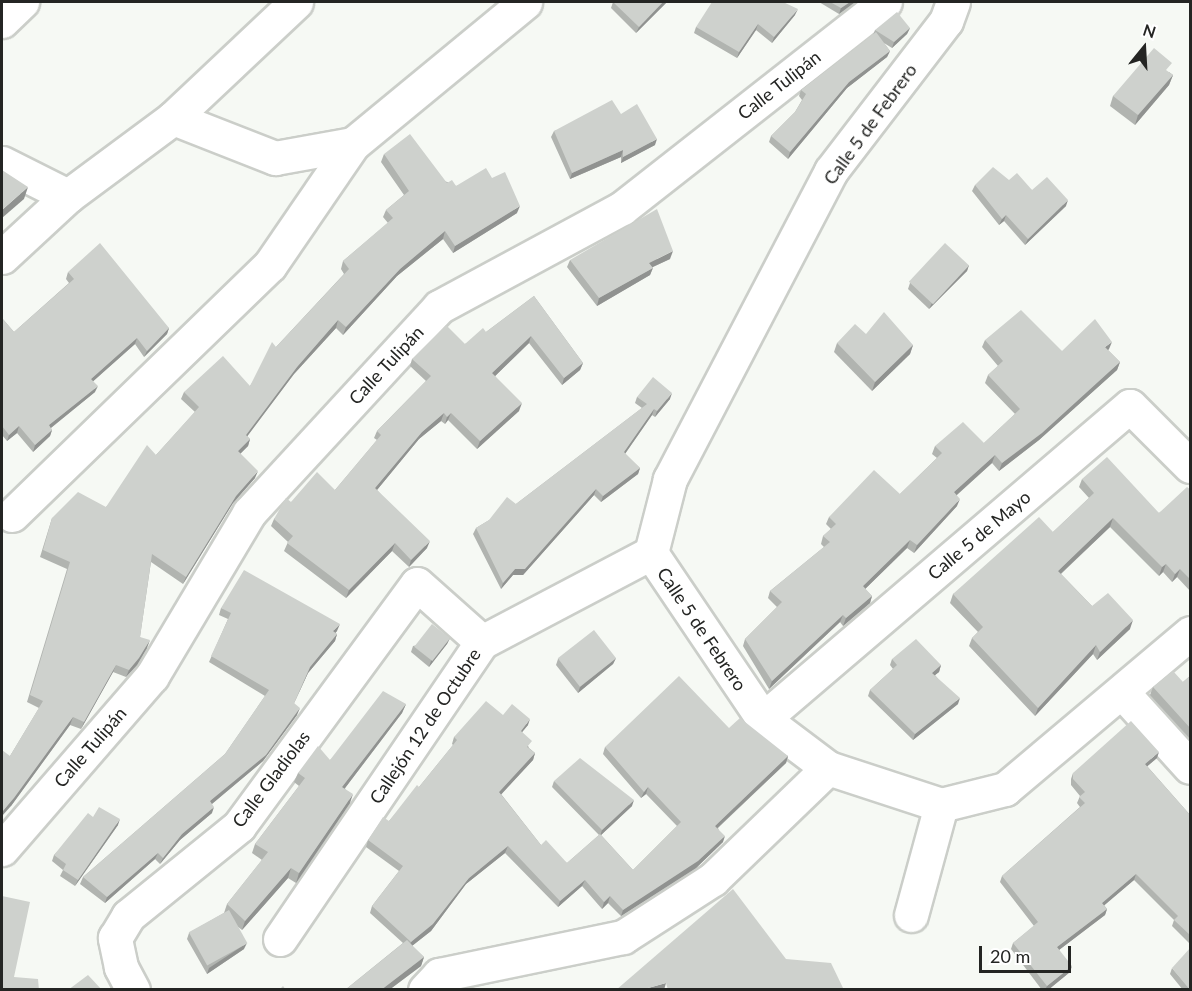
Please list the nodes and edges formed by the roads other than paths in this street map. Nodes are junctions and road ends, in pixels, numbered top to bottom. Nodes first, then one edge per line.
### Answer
1 (22, 2) edge
2 (296, 2) edge
3 (525, 2) edge
4 (885, 2) edge
5 (953, 2) edge
6 (2, 21) edge
7 (173, 118) junction
8 (353, 144) junction
9 (2, 163) edge
10 (68, 196) junction
11 (2, 257) edge
12 (1191, 466) edge
13 (12, 515) dead end
14 (651, 553) junction
15 (1191, 633) edge
16 (482, 642) junction
17 (1122, 692) junction
18 (763, 719) junction
19 (1191, 767) edge
20 (828, 768) junction
21 (941, 805) junction
22 (2, 849) edge
23 (911, 915) dead end
24 (280, 939) dead end
25 (133, 990) edge
26 (425, 990) edge

1 - 6 street
2 - 7 street
3 - 8 street
4 - 22 street, Calle Tulipán
5 - 14 street, Calle 5 de Febrero
7 - 8 street
7 - 10 street
8 - 13 street
9 - 10 street
10 - 11 street
12 - 18 street, Calle 5 de Mayo
14 - 16 street, Callejón 12 de Octubre
14 - 18 street, Calle 5 de Febrero
15 - 17 street
16 - 24 street, Callejón 12 de Octubre
16 - 25 street, Calle Gladiolas
17 - 19 street
17 - 21 street
18 - 20 street, Calle 5 de Febrero
20 - 21 street, Calle 5 de Febrero
20 - 26 street
21 - 23 street

